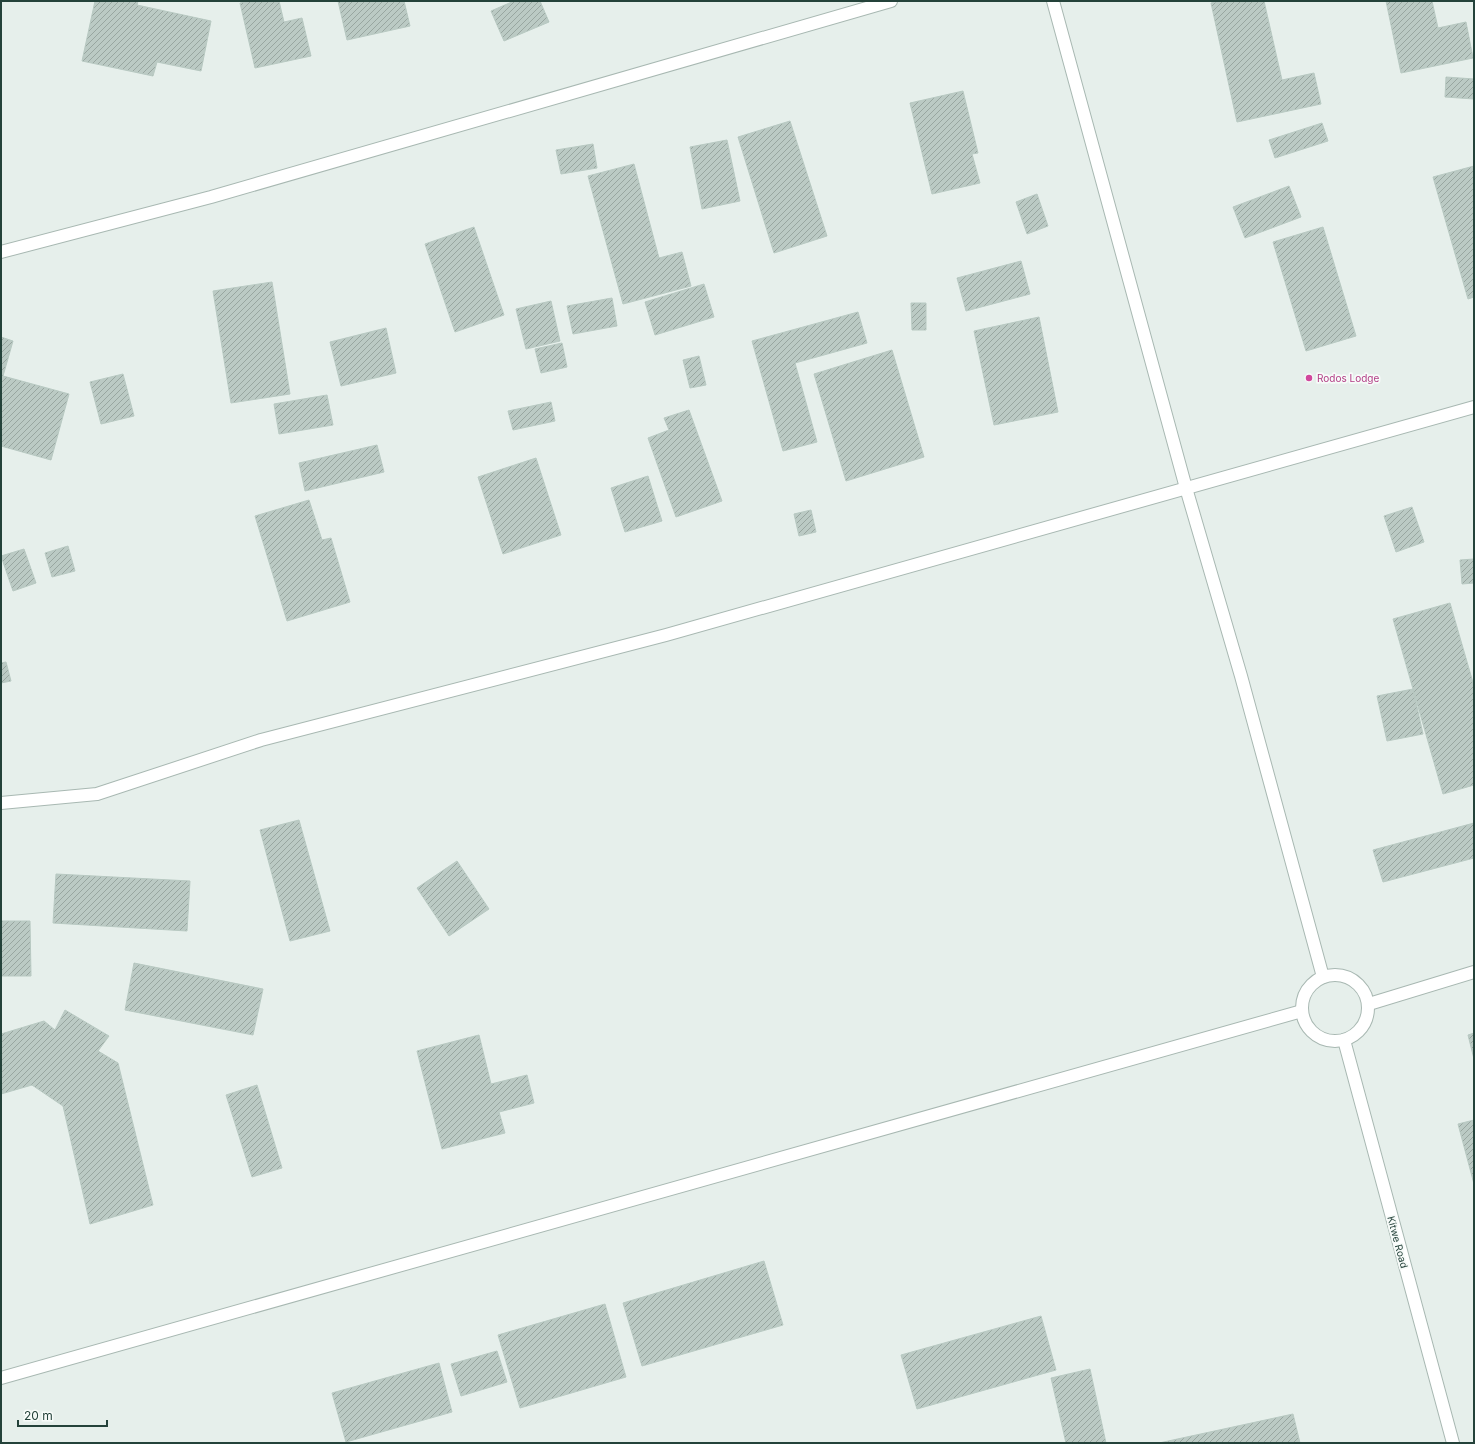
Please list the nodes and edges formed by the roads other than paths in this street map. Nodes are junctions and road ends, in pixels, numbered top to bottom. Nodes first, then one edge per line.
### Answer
1 (891, 1) edge
2 (1053, 1) edge
3 (1, 252) edge
4 (1474, 407) edge
5 (1186, 488) junction
6 (1, 803) edge
7 (1474, 972) edge
8 (1323, 977) junction
9 (1368, 1004) junction
10 (1302, 1011) junction
11 (1344, 1040) junction
12 (1, 1378) edge
13 (1453, 1443) edge

1 - 3 street
2 - 5 street
4 - 5 street
5 - 6 street
5 - 8 street
7 - 9 street
8 - 9 street
8 - 10 street
9 - 11 street
10 - 11 street
10 - 12 street
11 - 13 street, Kitwe Road

